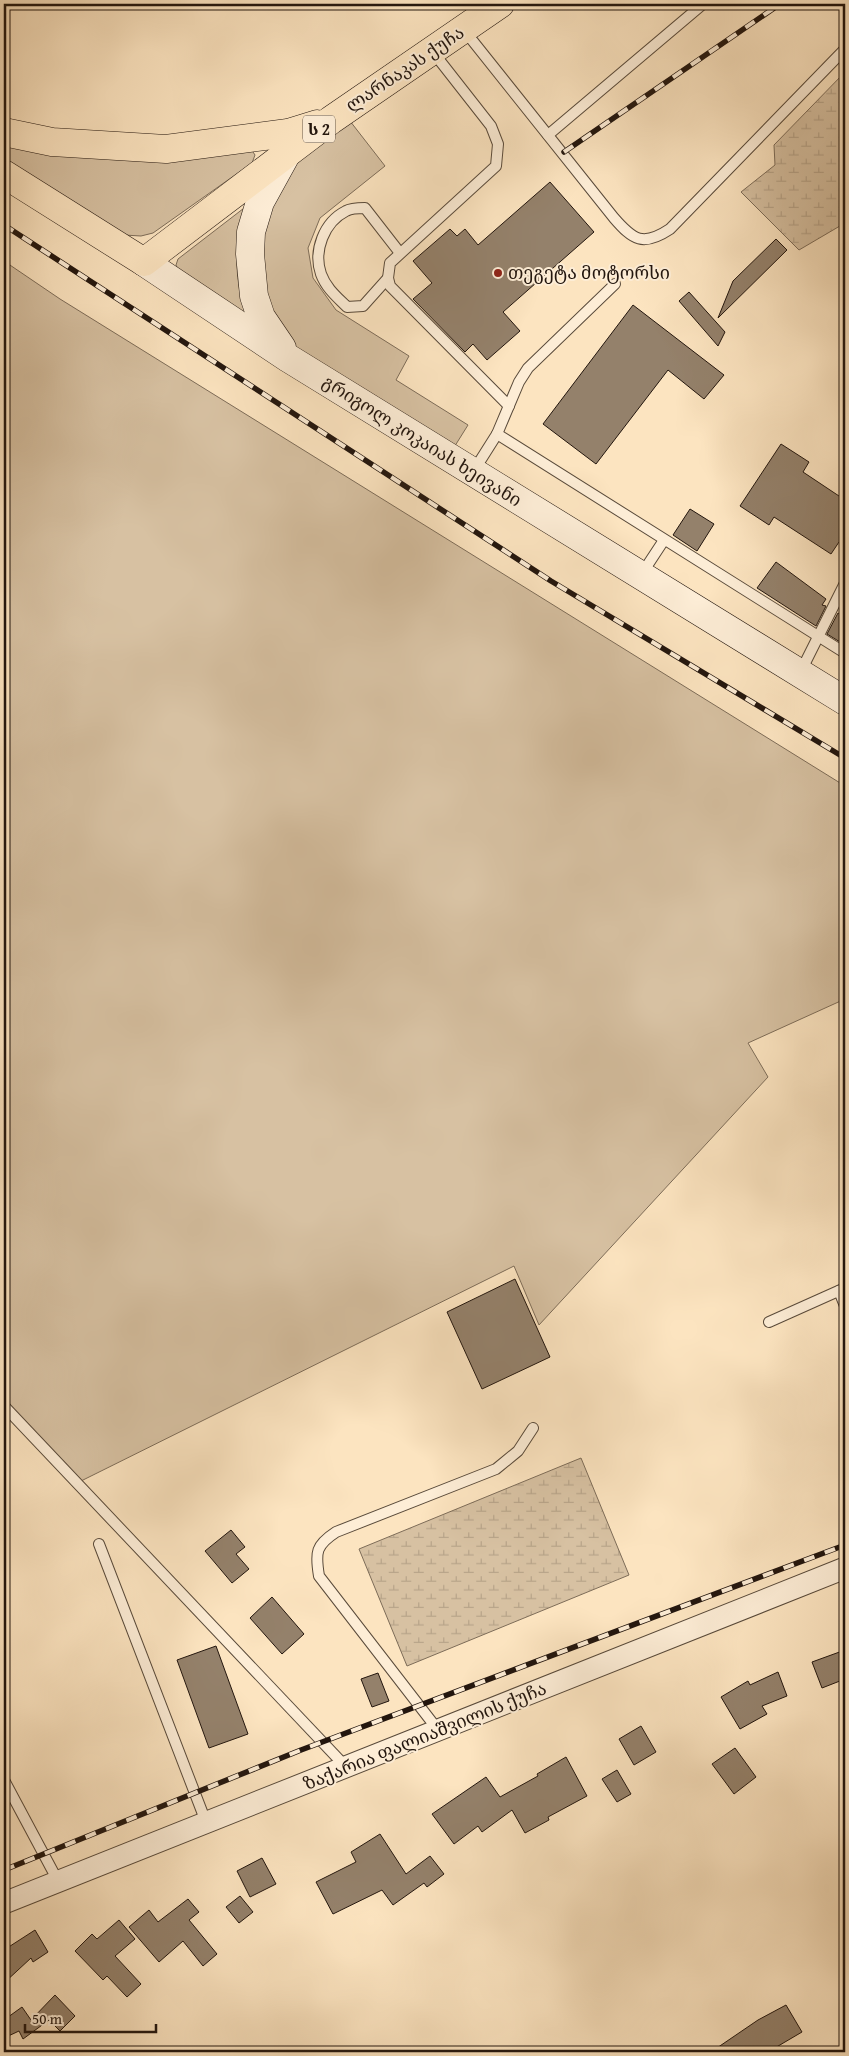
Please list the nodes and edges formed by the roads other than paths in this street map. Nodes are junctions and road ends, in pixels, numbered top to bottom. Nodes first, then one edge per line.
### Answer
1 (500, 4) edge
2 (703, 4) edge
3 (463, 29) junction
4 (845, 49) edge
5 (432, 51) junction
6 (331, 120) junction
7 (4, 132) edge
8 (548, 135) junction
9 (286, 153) junction
10 (4, 174) edge
11 (400, 253) junction
12 (144, 262) junction
13 (388, 278) junction
14 (615, 284) dead end
15 (288, 358) junction
16 (509, 406) junction
17 (497, 434) junction
18 (473, 472) junction
19 (664, 540) junction
20 (640, 576) junction
21 (845, 583) edge
22 (819, 637) junction
23 (845, 653) edge
24 (799, 674) junction
25 (844, 699) edge
26 (842, 1290) edge
27 (845, 1306) edge
28 (769, 1322) dead end
29 (4, 1406) edge
30 (533, 1428) dead end
31 (99, 1544) dead end
32 (845, 1568) edge
33 (438, 1730) junction
34 (346, 1767) junction
35 (4, 1780) edge
36 (206, 1822) junction
37 (58, 1881) junction
38 (4, 1903) edge

1 - 3 highway, ლარნაკას ქუჩა / ს 2
2 - 8 lane
3 - 5 highway, ლარნაკას ქუჩა / ს 2
3 - 8 lane
4 - 8 lane
5 - 6 highway, ლარნაკას ქუჩა / ს 2
5 - 11 lane
6 - 7 highway
6 - 9 highway, ლარნაკას ქუჩა / ს 2
9 - 12 highway, ლარნაკას ქუჩა / ს 2
9 - 15 main road
10 - 12 highway, გრიგოლ კოკაიას ხეივანი
11 - 13 lane
11 - 13 lane
12 - 15 main road, გრიგოლ კოკაიას ხეივანი
13 - 16 lane
14 - 16 lane
15 - 18 main road, გრიგოლ კოკაიას ხეივანი
16 - 17 lane
17 - 18 lane
17 - 19 lane
18 - 20 main road, გრიგოლ კოკაიას ხეივანი
19 - 20 lane
19 - 22 lane
20 - 24 main road, გრიგოლ კოკაიას ხეივანი
21 - 22 lane
22 - 23 lane
22 - 24 lane
24 - 25 main road, გრიგოლ კოკაიას ხეივანი
26 - 27 lane
26 - 28 lane
29 - 34 lane
30 - 33 lane
31 - 36 lane
32 - 33 street, ზაქარია ფალიაშვილის ქუჩა
33 - 34 street, ზაქარია ფალიაშვილის ქუჩა
34 - 36 street, ზაქარია ფალიაშვილის ქუჩა
35 - 37 lane
36 - 37 street, ზაქარია ფალიაშვილის ქუჩა
37 - 38 street, ზაქარია ფალიაშვილის ქუჩა

